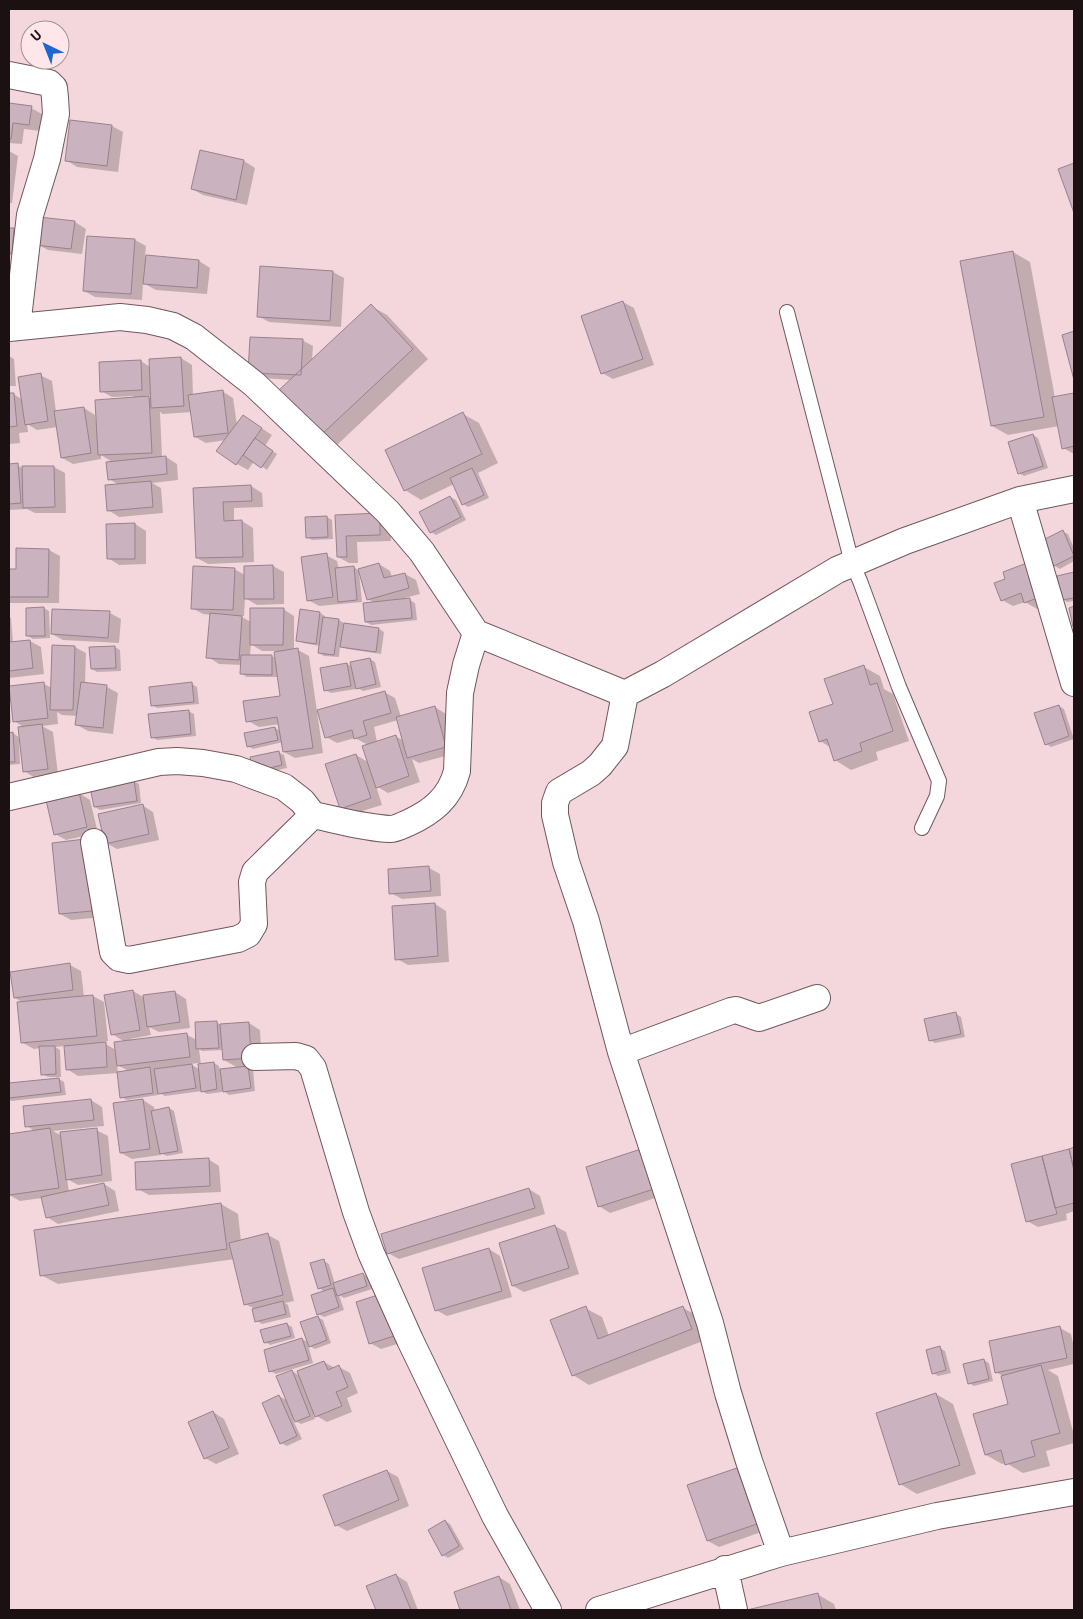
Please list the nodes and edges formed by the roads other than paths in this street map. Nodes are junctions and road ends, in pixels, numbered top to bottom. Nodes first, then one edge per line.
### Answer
1 (9, 75) edge
2 (787, 312) dead end
3 (13, 328) edge
4 (1074, 488) edge
5 (1020, 500) junction
6 (852, 563) junction
7 (476, 633) junction
8 (1074, 683) edge
9 (625, 694) junction
10 (9, 797) edge
11 (313, 815) junction
12 (922, 828) dead end
13 (94, 842) dead end
14 (817, 998) dead end
15 (621, 1052) junction
16 (255, 1057) dead end
17 (1074, 1492) edge
18 (781, 1553) junction
19 (725, 1569) junction
20 (548, 1610) edge
21 (599, 1610) edge
22 (734, 1610) edge

1 - 3 street
2 - 6 lane
3 - 7 street
4 - 5 street
5 - 6 street
5 - 8 street
6 - 9 street
6 - 12 lane
7 - 9 street
7 - 11 street
9 - 15 street
10 - 11 street
11 - 13 street
14 - 15 street
15 - 18 street
16 - 20 street
17 - 18 street
18 - 19 street
19 - 21 street
19 - 22 street

